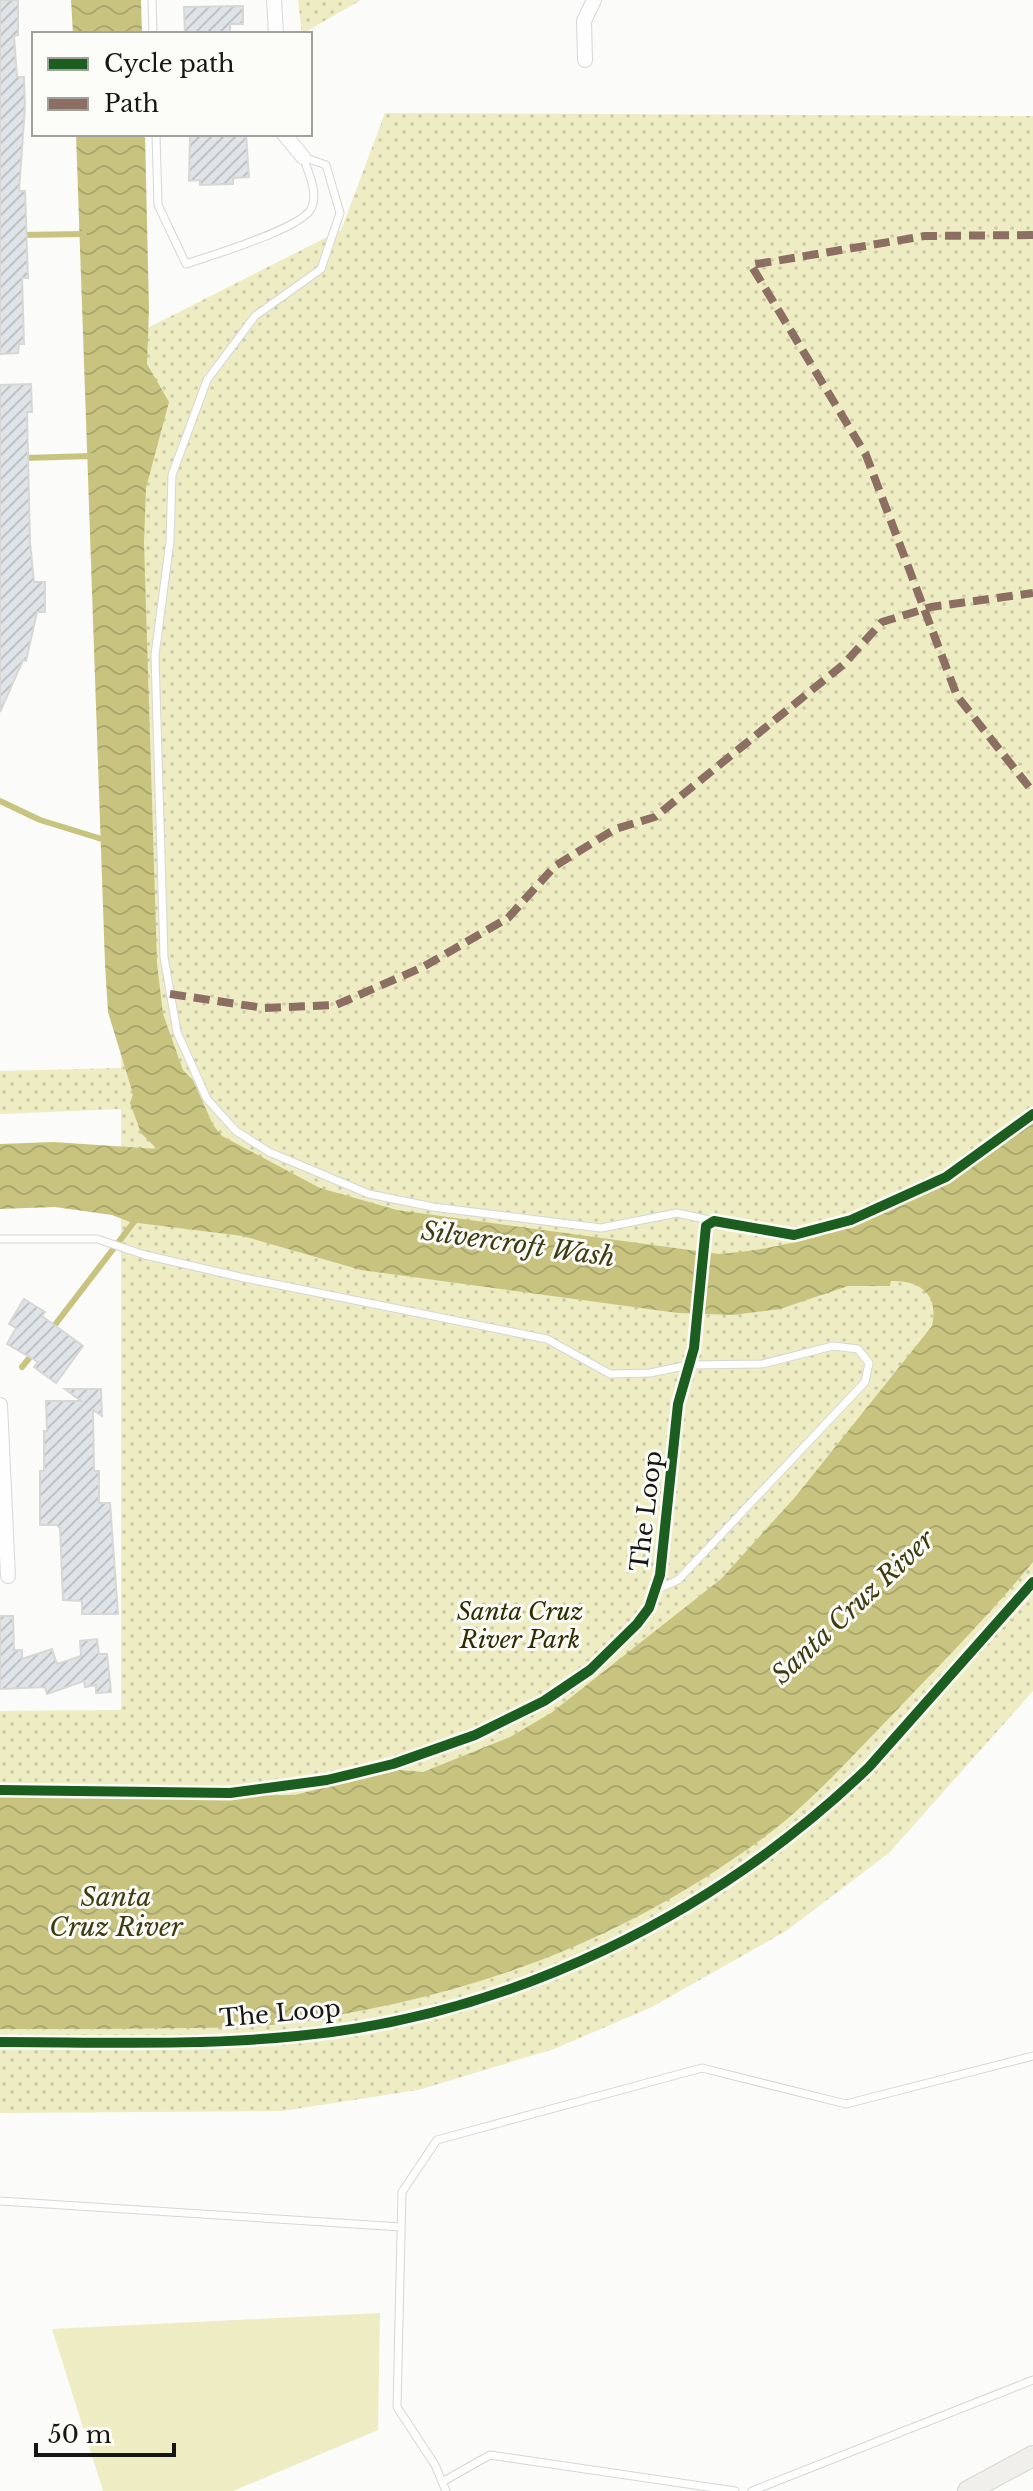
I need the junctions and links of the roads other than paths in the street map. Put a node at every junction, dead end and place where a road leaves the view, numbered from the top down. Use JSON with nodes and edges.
{"nodes":[{"id":1,"x":152,"y":0,"type":"edge"},
{"id":2,"x":274,"y":0,"type":"edge"},
{"id":3,"x":594,"y":0,"type":"edge"},
{"id":4,"x":153,"y":32,"type":"edge"},
{"id":5,"x":276,"y":32,"type":"edge"},
{"id":6,"x":585,"y":60,"type":"dead end"},
{"id":7,"x":156,"y":136,"type":"edge"},
{"id":8,"x":286,"y":136,"type":"edge"},
{"id":9,"x":303,"y":157,"type":"junction"},
{"id":10,"x":714,"y":1221,"type":"dead end"},
{"id":11,"x":0,"y":1239,"type":"edge"},
{"id":12,"x":0,"y":1405,"type":"edge"},
{"id":13,"x":8,"y":1576,"type":"dead end"},
{"id":14,"x":656,"y":1590,"type":"dead end"},
{"id":15,"x":1033,"y":2056,"type":"edge"},
{"id":16,"x":0,"y":2201,"type":"edge"},
{"id":17,"x":401,"y":2227,"type":"junction"},
{"id":18,"x":1033,"y":2380,"type":"edge"},
{"id":19,"x":1033,"y":2456,"type":"edge"},
{"id":20,"x":442,"y":2482,"type":"junction"},
{"id":21,"x":446,"y":2491,"type":"edge"},
{"id":22,"x":735,"y":2491,"type":"edge"},
{"id":23,"x":752,"y":2491,"type":"edge"},
{"id":24,"x":968,"y":2491,"type":"edge"}],
"edges":[{"from":1,"to":4,"type":"lane"},
{"from":2,"to":5,"type":"street"},
{"from":3,"to":6,"type":"street"},
{"from":7,"to":9,"type":"lane"},
{"from":8,"to":9,"type":"street"},
{"from":9,"to":10,"type":"lane"},
{"from":11,"to":14,"type":"lane"},
{"from":12,"to":13,"type":"street"},
{"from":15,"to":17,"type":"lane"},
{"from":16,"to":17,"type":"lane"},
{"from":17,"to":20,"type":"lane"},
{"from":18,"to":23,"type":"lane"},
{"from":19,"to":24,"type":"main road"},
{"from":20,"to":21,"type":"lane"},
{"from":20,"to":22,"type":"lane"}]}
